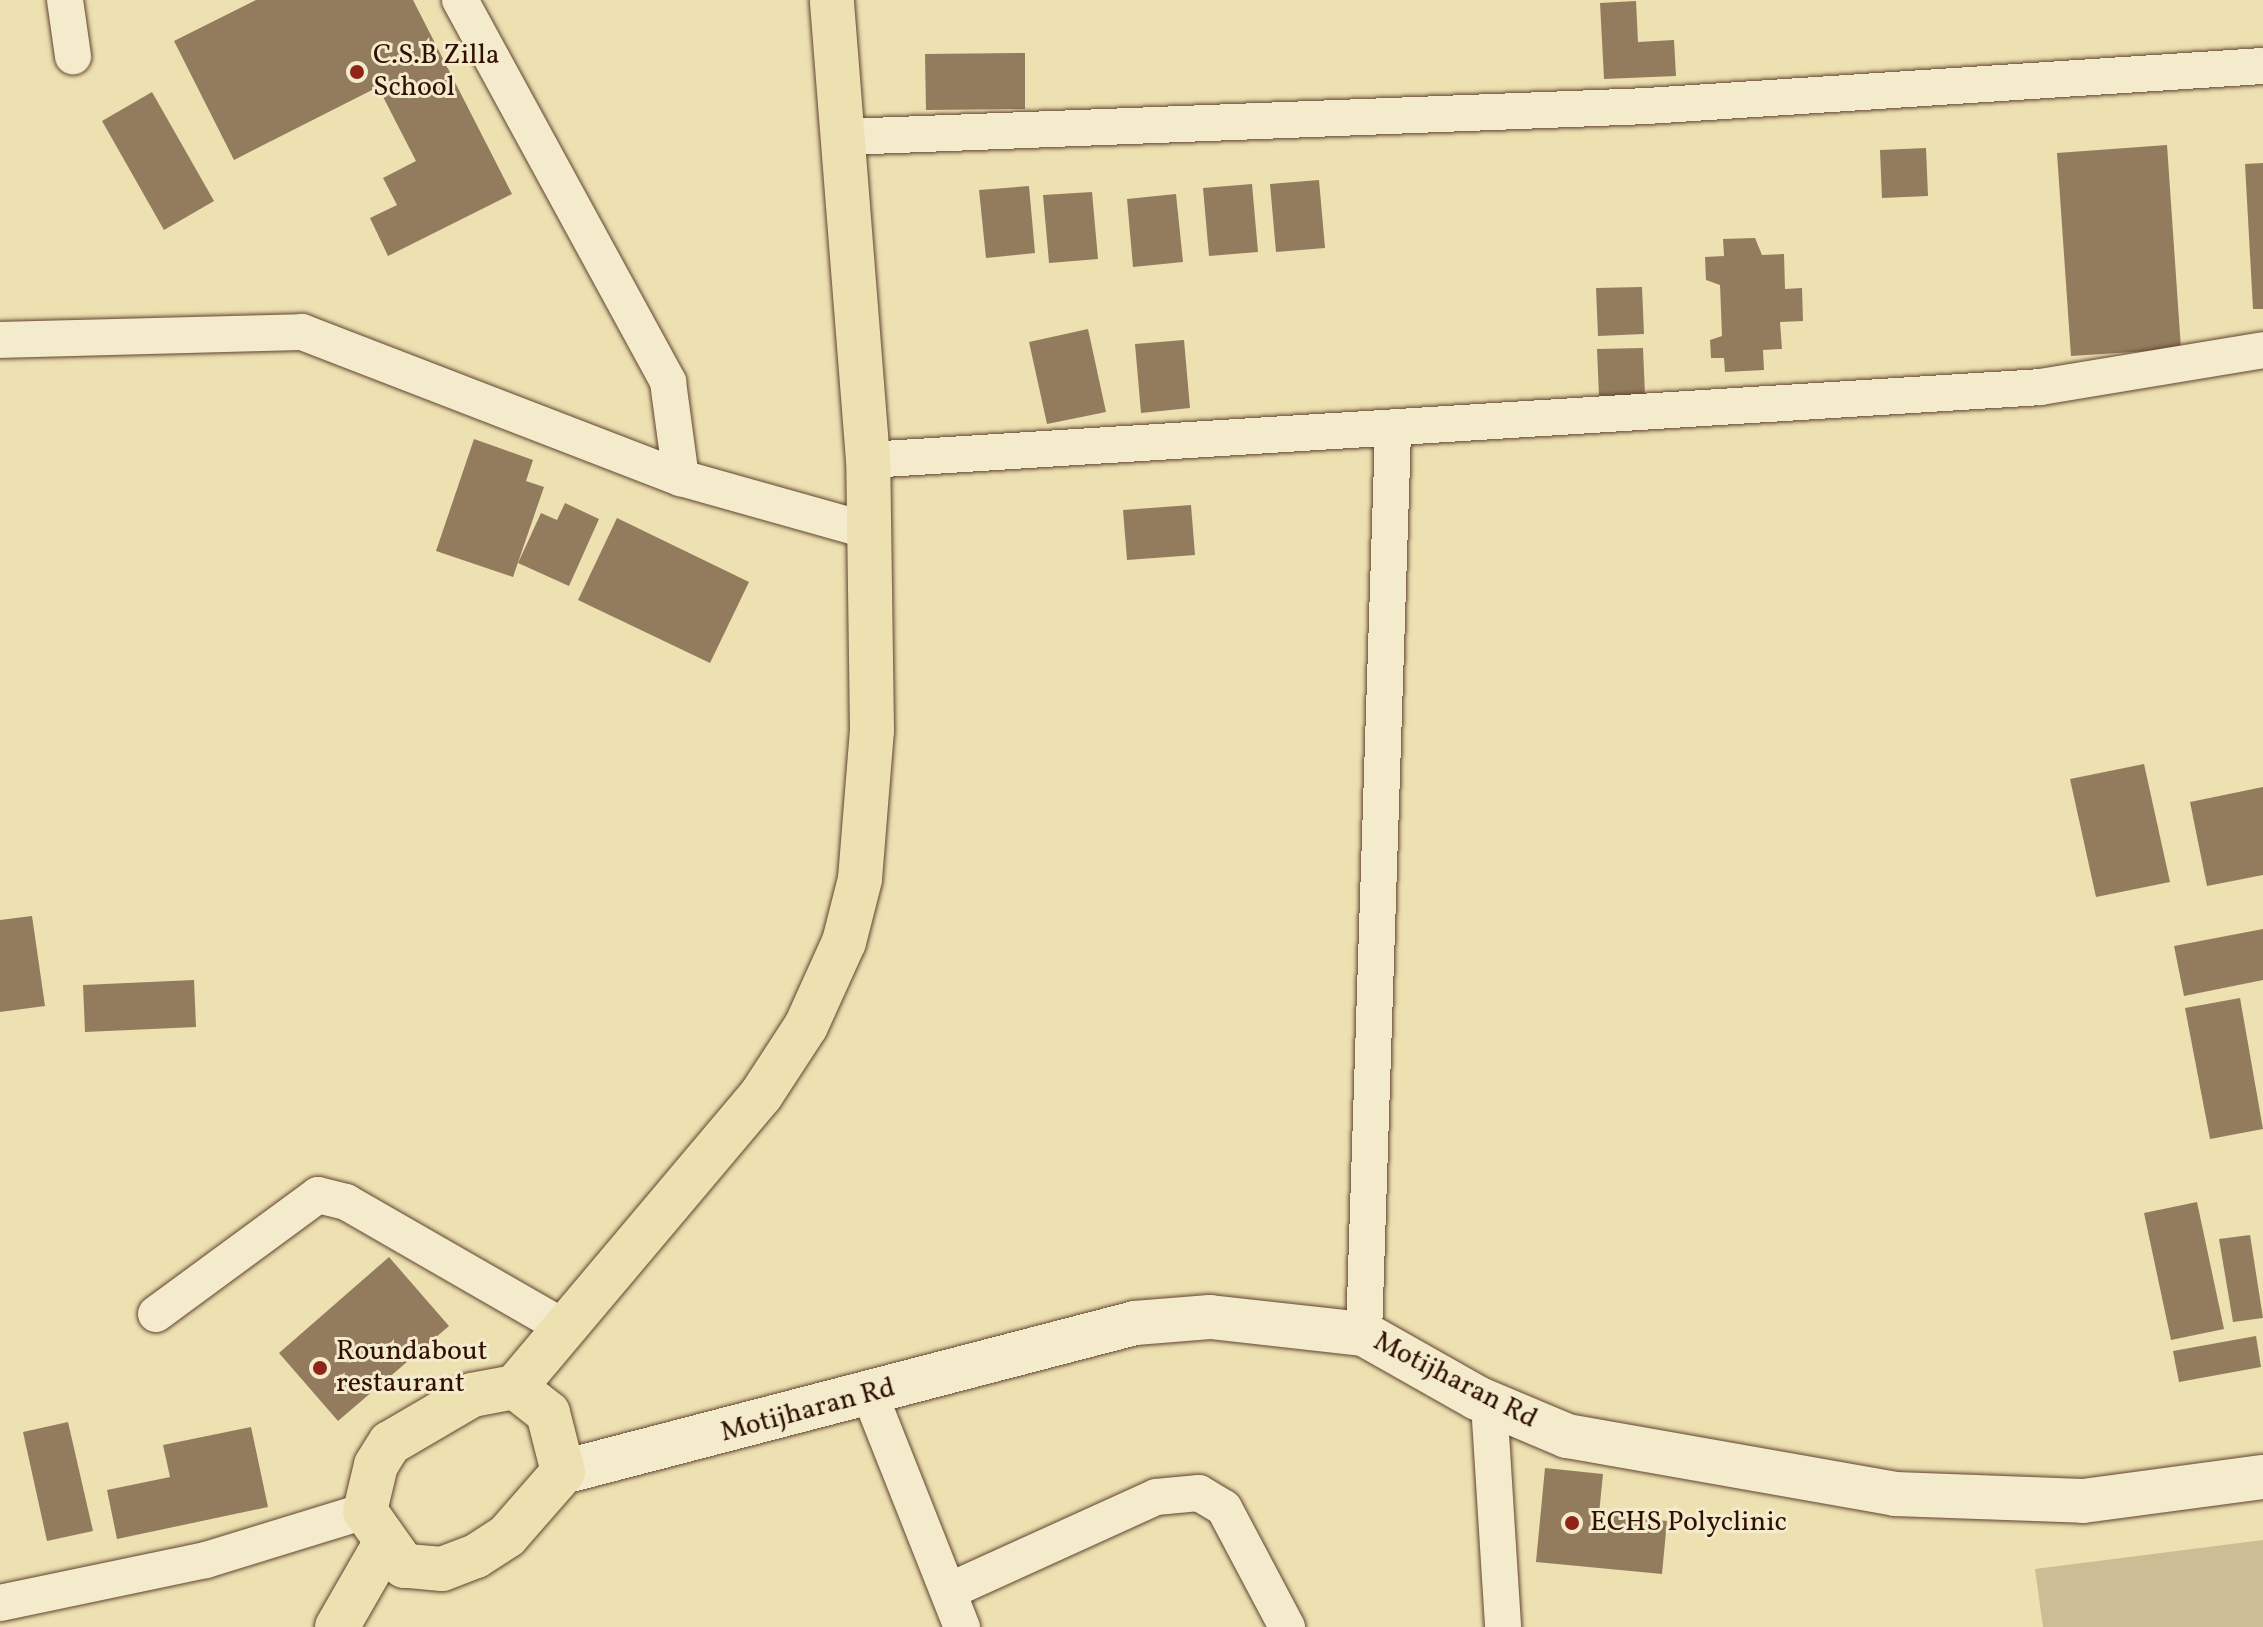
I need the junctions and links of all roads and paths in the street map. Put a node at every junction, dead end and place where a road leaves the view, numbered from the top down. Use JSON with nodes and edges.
{"nodes":[{"id":1,"x":65,"y":0,"type":"edge"},
{"id":2,"x":460,"y":0,"type":"edge"},
{"id":3,"x":830,"y":6,"type":"edge"},
{"id":4,"x":73,"y":56,"type":"dead end"},
{"id":5,"x":2263,"y":66,"type":"edge"},
{"id":6,"x":845,"y":137,"type":"junction"},
{"id":7,"x":0,"y":340,"type":"edge"},
{"id":8,"x":2263,"y":350,"type":"edge"},
{"id":9,"x":1393,"y":432,"type":"junction"},
{"id":10,"x":868,"y":460,"type":"junction"},
{"id":11,"x":681,"y":478,"type":"junction"},
{"id":12,"x":869,"y":531,"type":"junction"},
{"id":13,"x":156,"y":1314,"type":"dead end"},
{"id":14,"x":562,"y":1326,"type":"junction"},
{"id":15,"x":1364,"y":1334,"type":"junction"},
{"id":16,"x":515,"y":1387,"type":"junction"},
{"id":17,"x":870,"y":1395,"type":"junction"},
{"id":18,"x":1489,"y":1403,"type":"junction"},
{"id":19,"x":563,"y":1472,"type":"junction"},
{"id":20,"x":2263,"y":1477,"type":"edge"},
{"id":21,"x":374,"y":1529,"type":"junction"},
{"id":22,"x":949,"y":1591,"type":"junction"},
{"id":23,"x":0,"y":1603,"type":"edge"},
{"id":24,"x":337,"y":1627,"type":"edge"},
{"id":25,"x":962,"y":1627,"type":"edge"},
{"id":26,"x":1287,"y":1627,"type":"edge"},
{"id":27,"x":1503,"y":1627,"type":"edge"}],
"edges":[{"from":1,"to":4,"type":"street"},
{"from":2,"to":11,"type":"street"},
{"from":3,"to":6,"type":"main road"},
{"from":5,"to":6,"type":"street"},
{"from":6,"to":10,"type":"main road"},
{"from":7,"to":11,"type":"street"},
{"from":8,"to":9,"type":"street"},
{"from":9,"to":10,"type":"street"},
{"from":9,"to":15,"type":"street"},
{"from":10,"to":12,"type":"main road"},
{"from":11,"to":12,"type":"street"},
{"from":12,"to":14,"type":"main road"},
{"from":13,"to":14,"type":"street"},
{"from":14,"to":16,"type":"main road"},
{"from":15,"to":17,"type":"main road","name":"Motijharan Rd"},
{"from":15,"to":18,"type":"main road","name":"Motijharan Rd"},
{"from":16,"to":19,"type":"main road"},
{"from":16,"to":21,"type":"main road"},
{"from":17,"to":19,"type":"main road","name":"Motijharan Rd"},
{"from":17,"to":22,"type":"street"},
{"from":18,"to":20,"type":"main road","name":"Motijharan Rd"},
{"from":18,"to":27,"type":"street"},
{"from":19,"to":21,"type":"main road"},
{"from":21,"to":23,"type":"street"},
{"from":21,"to":24,"type":"main road"},
{"from":22,"to":25,"type":"street"},
{"from":22,"to":26,"type":"street"}]}
